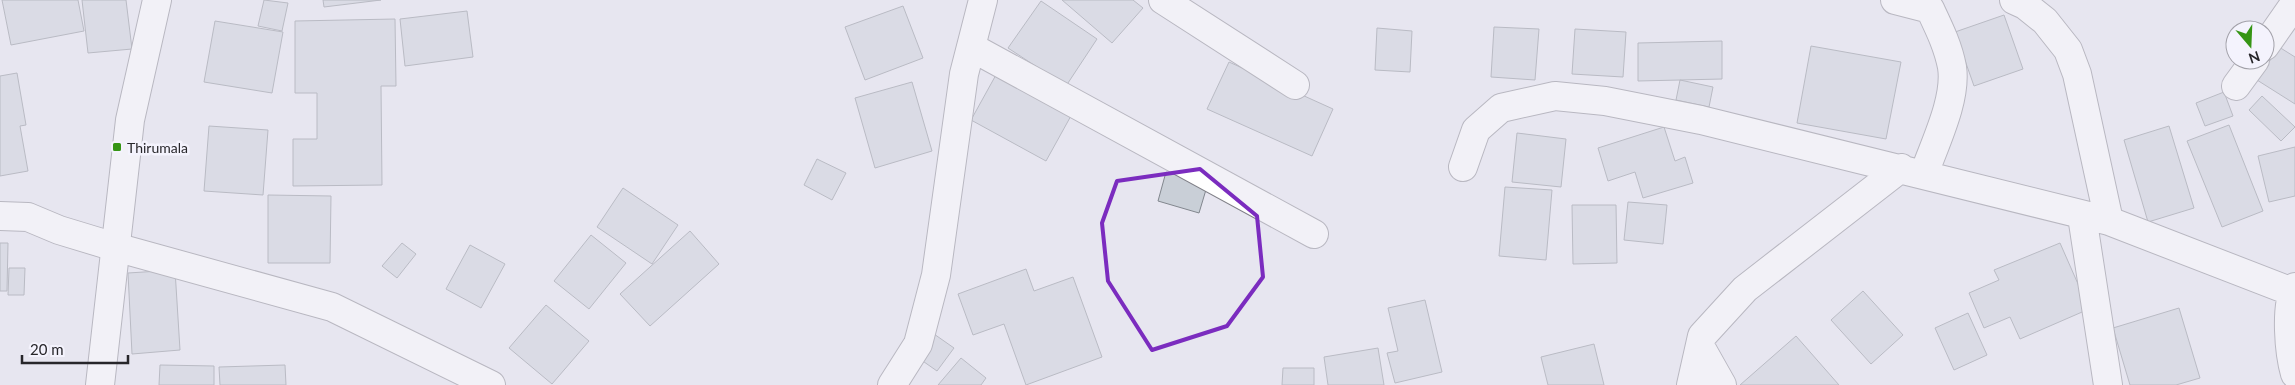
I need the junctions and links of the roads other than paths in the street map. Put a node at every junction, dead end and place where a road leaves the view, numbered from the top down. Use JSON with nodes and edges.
{"nodes":[{"id":1,"x":157,"y":0,"type":"edge"},
{"id":2,"x":983,"y":0,"type":"edge"},
{"id":3,"x":1163,"y":0,"type":"edge"},
{"id":4,"x":1895,"y":0,"type":"edge"},
{"id":5,"x":2014,"y":0,"type":"edge"},
{"id":6,"x":2295,"y":3,"type":"edge"},
{"id":7,"x":2046,"y":10,"type":"edge"},
{"id":8,"x":2275,"y":32,"type":"edge"},
{"id":9,"x":971,"y":47,"type":"junction"},
{"id":10,"x":2248,"y":70,"type":"edge"},
{"id":11,"x":1295,"y":85,"type":"dead end"},
{"id":12,"x":2236,"y":86,"type":"dead end"},
{"id":13,"x":1463,"y":167,"type":"dead end"},
{"id":14,"x":1913,"y":171,"type":"junction"},
{"id":15,"x":0,"y":216,"type":"edge"},
{"id":16,"x":2082,"y":216,"type":"junction"},
{"id":17,"x":2109,"y":221,"type":"junction"},
{"id":18,"x":1314,"y":234,"type":"dead end"},
{"id":19,"x":115,"y":247,"type":"junction"},
{"id":20,"x":2294,"y":291,"type":"edge"},
{"id":21,"x":1700,"y":346,"type":"junction"},
{"id":22,"x":2295,"y":374,"type":"edge"},
{"id":23,"x":100,"y":385,"type":"edge"},
{"id":24,"x":490,"y":385,"type":"edge"},
{"id":25,"x":892,"y":385,"type":"edge"},
{"id":26,"x":1691,"y":385,"type":"edge"},
{"id":27,"x":1722,"y":385,"type":"edge"},
{"id":28,"x":2108,"y":385,"type":"edge"}],
"edges":[{"from":1,"to":19,"type":"street"},
{"from":2,"to":9,"type":"street"},
{"from":3,"to":11,"type":"street"},
{"from":4,"to":14,"type":"street"},
{"from":5,"to":7,"type":"street"},
{"from":6,"to":8,"type":"street"},
{"from":7,"to":17,"type":"street"},
{"from":9,"to":18,"type":"street"},
{"from":9,"to":25,"type":"street"},
{"from":10,"to":12,"type":"street"},
{"from":13,"to":14,"type":"street"},
{"from":14,"to":16,"type":"street"},
{"from":14,"to":21,"type":"street"},
{"from":15,"to":19,"type":"street"},
{"from":16,"to":17,"type":"street"},
{"from":16,"to":28,"type":"street"},
{"from":17,"to":20,"type":"street"},
{"from":19,"to":23,"type":"street"},
{"from":19,"to":24,"type":"street"},
{"from":20,"to":22,"type":"street"},
{"from":21,"to":26,"type":"street"},
{"from":21,"to":27,"type":"street"}]}
